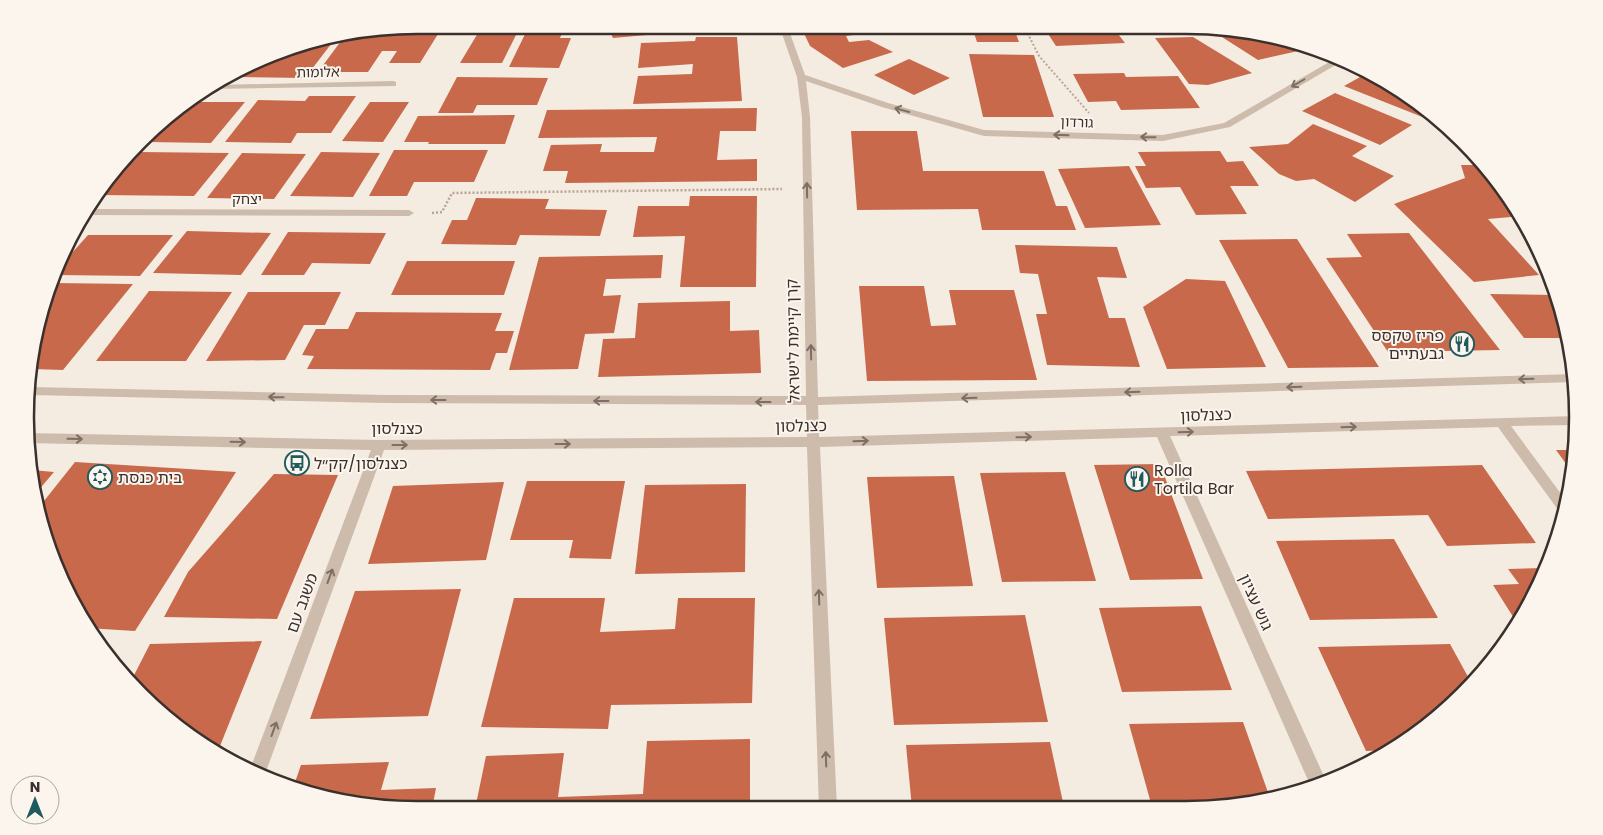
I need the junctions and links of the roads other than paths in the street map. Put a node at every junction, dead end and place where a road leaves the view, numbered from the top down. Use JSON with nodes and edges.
{"nodes":[{"id":1,"x":787,"y":34,"type":"edge"},
{"id":2,"x":1332,"y":63,"type":"edge"},
{"id":3,"x":801,"y":77,"type":"junction"},
{"id":4,"x":393,"y":84,"type":"dead end"},
{"id":5,"x":221,"y":88,"type":"edge"},
{"id":6,"x":93,"y":212,"type":"edge"},
{"id":7,"x":409,"y":213,"type":"road end"},
{"id":8,"x":1567,"y":378,"type":"edge"},
{"id":9,"x":35,"y":391,"type":"edge"},
{"id":10,"x":812,"y":401,"type":"junction"},
{"id":11,"x":1569,"y":420,"type":"edge"},
{"id":12,"x":1501,"y":422,"type":"junction"},
{"id":13,"x":1162,"y":433,"type":"junction"},
{"id":14,"x":35,"y":438,"type":"edge"},
{"id":15,"x":813,"y":442,"type":"junction"},
{"id":16,"x":379,"y":445,"type":"junction"},
{"id":17,"x":1560,"y":501,"type":"edge"},
{"id":18,"x":260,"y":767,"type":"edge"},
{"id":19,"x":1316,"y":778,"type":"edge"},
{"id":20,"x":828,"y":801,"type":"edge"}],
"edges":[{"from":1,"to":3,"type":"street","name":"קרן קיימת לישראל"},
{"from":2,"to":3,"type":"street","name":"גורדון","one_way":true},
{"from":10,"to":3,"type":"street","name":"קרן קיימת לישראל","one_way":true},
{"from":4,"to":5,"type":"street","name":"אלומות"},
{"from":6,"to":7,"type":"street","name":"יצחק"},
{"from":8,"to":10,"type":"street","name":"כצנלסון","one_way":true},
{"from":10,"to":9,"type":"street","name":"כצנלסון","one_way":true},
{"from":10,"to":15,"type":"street","name":"קרן קיימת לישראל"},
{"from":11,"to":12,"type":"street","name":"כצנלסון"},
{"from":13,"to":12,"type":"street","name":"כצנלסון","one_way":true},
{"from":12,"to":17,"type":"street"},
{"from":15,"to":13,"type":"street","name":"כצנלסון","one_way":true},
{"from":13,"to":19,"type":"street","name":"גוש עציון"},
{"from":14,"to":16,"type":"street","name":"כצנלסון","one_way":true},
{"from":16,"to":15,"type":"street","name":"כצנלסון","one_way":true},
{"from":20,"to":15,"type":"street","name":"קרן קיימת לישראל","one_way":true},
{"from":18,"to":16,"type":"street","name":"משגב עם","one_way":true}]}
